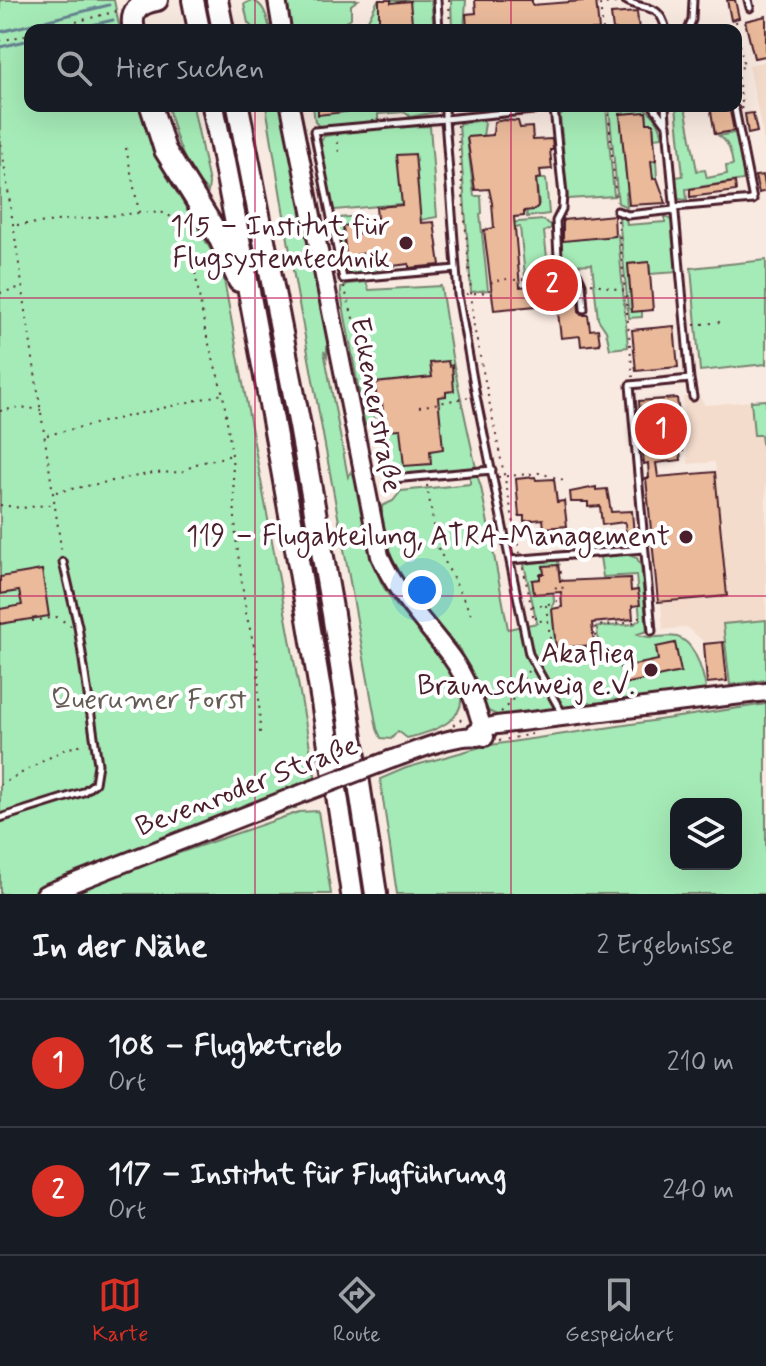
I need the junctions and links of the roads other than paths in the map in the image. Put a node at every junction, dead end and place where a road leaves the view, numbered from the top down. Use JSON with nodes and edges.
{"nodes":[{"id":1,"x":277,"y":0,"type":"edge"},
{"id":2,"x":437,"y":0,"type":"edge"},
{"id":3,"x":625,"y":0,"type":"edge"},
{"id":4,"x":693,"y":0,"type":"edge"},
{"id":5,"x":748,"y":0,"type":"edge"},
{"id":6,"x":138,"y":4,"type":"edge"},
{"id":7,"x":750,"y":8,"type":"dead end"},
{"id":8,"x":134,"y":24,"type":"edge"},
{"id":9,"x":281,"y":24,"type":"edge"},
{"id":10,"x":439,"y":24,"type":"edge"},
{"id":11,"x":664,"y":24,"type":"edge"},
{"id":12,"x":690,"y":24,"type":"edge"},
{"id":13,"x":153,"y":112,"type":"edge"},
{"id":14,"x":214,"y":112,"type":"edge"},
{"id":15,"x":239,"y":112,"type":"edge"},
{"id":16,"x":291,"y":112,"type":"edge"},
{"id":17,"x":445,"y":112,"type":"edge"},
{"id":18,"x":522,"y":112,"type":"edge"},
{"id":19,"x":554,"y":112,"type":"edge"},
{"id":20,"x":657,"y":112,"type":"edge"},
{"id":21,"x":666,"y":112,"type":"edge"},
{"id":22,"x":736,"y":112,"type":"edge"},
{"id":23,"x":445,"y":119,"type":"junction"},
{"id":24,"x":667,"y":125,"type":"junction"},
{"id":25,"x":674,"y":209,"type":"junction"},
{"id":26,"x":617,"y":211,"type":"road end"},
{"id":27,"x":456,"y":269,"type":"junction"},
{"id":28,"x":584,"y":309,"type":"dead end"},
{"id":29,"x":256,"y":325,"type":"junction"},
{"id":30,"x":690,"y":379,"type":"junction"},
{"id":31,"x":693,"y":397,"type":"dead end"},
{"id":32,"x":492,"y":470,"type":"junction"},
{"id":33,"x":393,"y":479,"type":"dead end"},
{"id":34,"x":644,"y":549,"type":"junction"},
{"id":35,"x":510,"y":560,"type":"junction"},
{"id":36,"x":63,"y":562,"type":"road end"},
{"id":37,"x":652,"y":631,"type":"dead end"},
{"id":38,"x":766,"y":692,"type":"edge"},
{"id":39,"x":565,"y":719,"type":"junction"},
{"id":40,"x":479,"y":734,"type":"junction"},
{"id":41,"x":0,"y":818,"type":"edge"},
{"id":42,"x":45,"y":894,"type":"edge"},
{"id":43,"x":352,"y":894,"type":"edge"},
{"id":44,"x":376,"y":894,"type":"edge"}],
"edges":[{"from":1,"to":9,"type":"main road"},
{"from":2,"to":10,"type":"lane"},
{"from":3,"to":11,"type":"lane"},
{"from":4,"to":12,"type":"lane"},
{"from":5,"to":7,"type":"lane"},
{"from":6,"to":8,"type":"highway"},
{"from":13,"to":29,"type":"highway"},
{"from":14,"to":29,"type":"highway"},
{"from":15,"to":44,"type":"highway"},
{"from":16,"to":40,"type":"main road","name":"Eckenerstraße"},
{"from":17,"to":23,"type":"lane"},
{"from":18,"to":23,"type":"lane"},
{"from":19,"to":28,"type":"lane"},
{"from":20,"to":24,"type":"lane"},
{"from":21,"to":24,"type":"lane"},
{"from":22,"to":25,"type":"lane"},
{"from":23,"to":27,"type":"lane"},
{"from":23,"to":27,"type":"lane"},
{"from":24,"to":25,"type":"lane"},
{"from":25,"to":26,"type":"lane"},
{"from":25,"to":30,"type":"lane"},
{"from":27,"to":32,"type":"lane"},
{"from":29,"to":43,"type":"highway"},
{"from":30,"to":31,"type":"lane"},
{"from":30,"to":34,"type":"lane"},
{"from":32,"to":33,"type":"lane"},
{"from":32,"to":35,"type":"lane"},
{"from":34,"to":35,"type":"lane"},
{"from":34,"to":37,"type":"lane"},
{"from":35,"to":39,"type":"lane"},
{"from":36,"to":41,"type":"lane"},
{"from":38,"to":39,"type":"main road","name":"Bevenroder Straße"},
{"from":39,"to":40,"type":"main road","name":"Bevenroder Straße"},
{"from":40,"to":42,"type":"main road","name":"Bevenroder Straße","bridge":true}]}
